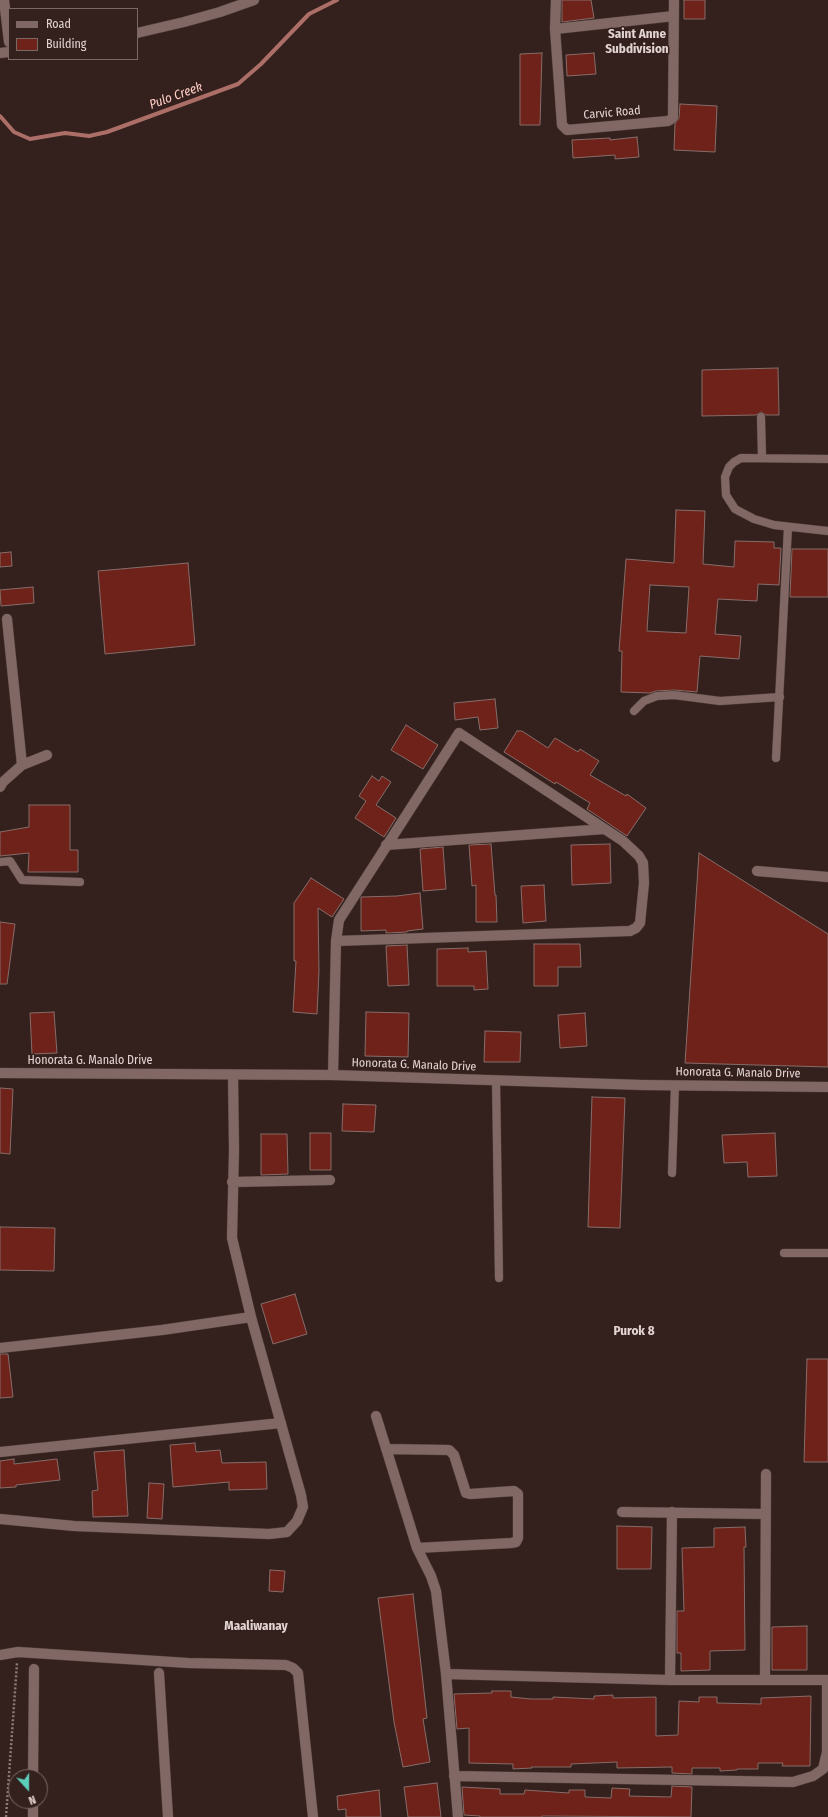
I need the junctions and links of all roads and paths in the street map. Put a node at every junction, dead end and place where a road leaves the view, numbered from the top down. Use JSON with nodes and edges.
{"nodes":[{"id":1,"x":4,"y":0,"type":"edge"},
{"id":2,"x":254,"y":0,"type":"edge"},
{"id":3,"x":556,"y":0,"type":"edge"},
{"id":4,"x":674,"y":0,"type":"edge"},
{"id":5,"x":674,"y":16,"type":"junction"},
{"id":6,"x":556,"y":29,"type":"junction"},
{"id":7,"x":138,"y":33,"type":"edge"},
{"id":8,"x":8,"y":34,"type":"edge"},
{"id":9,"x":761,"y":417,"type":"dead end"},
{"id":10,"x":762,"y":458,"type":"junction"},
{"id":11,"x":828,"y":459,"type":"edge"},
{"id":12,"x":788,"y":527,"type":"junction"},
{"id":13,"x":828,"y":531,"type":"edge"},
{"id":14,"x":7,"y":619,"type":"dead end"},
{"id":15,"x":780,"y":697,"type":"junction"},
{"id":16,"x":634,"y":711,"type":"dead end"},
{"id":17,"x":47,"y":755,"type":"dead end"},
{"id":18,"x":776,"y":758,"type":"dead end"},
{"id":19,"x":22,"y":765,"type":"junction"},
{"id":20,"x":0,"y":787,"type":"edge"},
{"id":21,"x":604,"y":829,"type":"junction"},
{"id":22,"x":386,"y":845,"type":"junction"},
{"id":23,"x":0,"y":862,"type":"edge"},
{"id":24,"x":757,"y":871,"type":"dead end"},
{"id":25,"x":828,"y":877,"type":"edge"},
{"id":26,"x":80,"y":882,"type":"dead end"},
{"id":27,"x":336,"y":941,"type":"junction"},
{"id":28,"x":0,"y":1073,"type":"edge"},
{"id":29,"x":233,"y":1075,"type":"junction"},
{"id":30,"x":333,"y":1075,"type":"junction"},
{"id":31,"x":496,"y":1080,"type":"junction"},
{"id":32,"x":675,"y":1085,"type":"junction"},
{"id":33,"x":828,"y":1087,"type":"edge"},
{"id":34,"x":672,"y":1173,"type":"dead end"},
{"id":35,"x":330,"y":1180,"type":"dead end"},
{"id":36,"x":232,"y":1182,"type":"junction"},
{"id":37,"x":784,"y":1253,"type":"dead end"},
{"id":38,"x":828,"y":1253,"type":"edge"},
{"id":39,"x":499,"y":1278,"type":"dead end"},
{"id":40,"x":251,"y":1317,"type":"junction"},
{"id":41,"x":0,"y":1348,"type":"edge"},
{"id":42,"x":376,"y":1416,"type":"dead end"},
{"id":43,"x":281,"y":1423,"type":"junction"},
{"id":44,"x":386,"y":1449,"type":"junction"},
{"id":45,"x":0,"y":1452,"type":"edge"},
{"id":46,"x":766,"y":1474,"type":"dead end"},
{"id":47,"x":622,"y":1512,"type":"dead end"},
{"id":48,"x":672,"y":1512,"type":"junction"},
{"id":49,"x":765,"y":1514,"type":"junction"},
{"id":50,"x":0,"y":1519,"type":"edge"},
{"id":51,"x":417,"y":1548,"type":"junction"},
{"id":52,"x":18,"y":1652,"type":"junction"},
{"id":53,"x":0,"y":1655,"type":"edge"},
{"id":54,"x":34,"y":1669,"type":"dead end"},
{"id":55,"x":158,"y":1673,"type":"dead end"},
{"id":56,"x":446,"y":1674,"type":"junction"},
{"id":57,"x":670,"y":1680,"type":"junction"},
{"id":58,"x":765,"y":1680,"type":"junction"},
{"id":59,"x":828,"y":1680,"type":"edge"},
{"id":60,"x":33,"y":1769,"type":"edge"},
{"id":61,"x":454,"y":1776,"type":"junction"},
{"id":62,"x":6,"y":1817,"type":"edge"},
{"id":63,"x":168,"y":1817,"type":"edge"},
{"id":64,"x":313,"y":1817,"type":"edge"},
{"id":65,"x":458,"y":1817,"type":"edge"}],
"edges":[{"from":1,"to":8,"type":"street"},
{"from":2,"to":7,"type":"street"},
{"from":3,"to":6,"type":"street","name":"Carvic Road"},
{"from":4,"to":5,"type":"street","name":"Carvic Road"},
{"from":5,"to":6,"type":"street"},
{"from":5,"to":6,"type":"street","name":"Carvic Road"},
{"from":9,"to":10,"type":"lane"},
{"from":10,"to":11,"type":"lane"},
{"from":10,"to":12,"type":"lane"},
{"from":12,"to":13,"type":"lane"},
{"from":12,"to":15,"type":"lane"},
{"from":14,"to":19,"type":"street"},
{"from":15,"to":16,"type":"lane"},
{"from":15,"to":18,"type":"lane"},
{"from":17,"to":19,"type":"street"},
{"from":19,"to":20,"type":"street"},
{"from":21,"to":22,"type":"street"},
{"from":21,"to":22,"type":"street"},
{"from":21,"to":27,"type":"street"},
{"from":22,"to":27,"type":"street"},
{"from":23,"to":26,"type":"lane"},
{"from":24,"to":25,"type":"street"},
{"from":27,"to":30,"type":"street"},
{"from":28,"to":29,"type":"street","name":"Honorata G. Manalo Drive"},
{"from":29,"to":30,"type":"street","name":"Honorata G. Manalo Drive"},
{"from":29,"to":36,"type":"street"},
{"from":30,"to":31,"type":"street","name":"Honorata G. Manalo Drive"},
{"from":31,"to":32,"type":"street","name":"Honorata G. Manalo Drive"},
{"from":31,"to":39,"type":"lane"},
{"from":32,"to":33,"type":"street","name":"Honorata G. Manalo Drive"},
{"from":32,"to":34,"type":"lane"},
{"from":35,"to":36,"type":"street"},
{"from":36,"to":40,"type":"street"},
{"from":37,"to":38,"type":"lane"},
{"from":40,"to":41,"type":"street"},
{"from":40,"to":43,"type":"street"},
{"from":42,"to":44,"type":"street"},
{"from":43,"to":45,"type":"street"},
{"from":43,"to":50,"type":"street"},
{"from":44,"to":51,"type":"street"},
{"from":44,"to":51,"type":"street"},
{"from":46,"to":49,"type":"street"},
{"from":47,"to":48,"type":"street"},
{"from":48,"to":49,"type":"street"},
{"from":48,"to":57,"type":"street"},
{"from":49,"to":58,"type":"street"},
{"from":51,"to":56,"type":"street"},
{"from":52,"to":53,"type":"street"},
{"from":52,"to":62,"type":"path"},
{"from":52,"to":64,"type":"street"},
{"from":54,"to":60,"type":"street"},
{"from":55,"to":63,"type":"street"},
{"from":56,"to":57,"type":"street"},
{"from":56,"to":61,"type":"street"},
{"from":57,"to":58,"type":"street"},
{"from":58,"to":59,"type":"street"},
{"from":59,"to":61,"type":"street"},
{"from":61,"to":65,"type":"street"}]}
